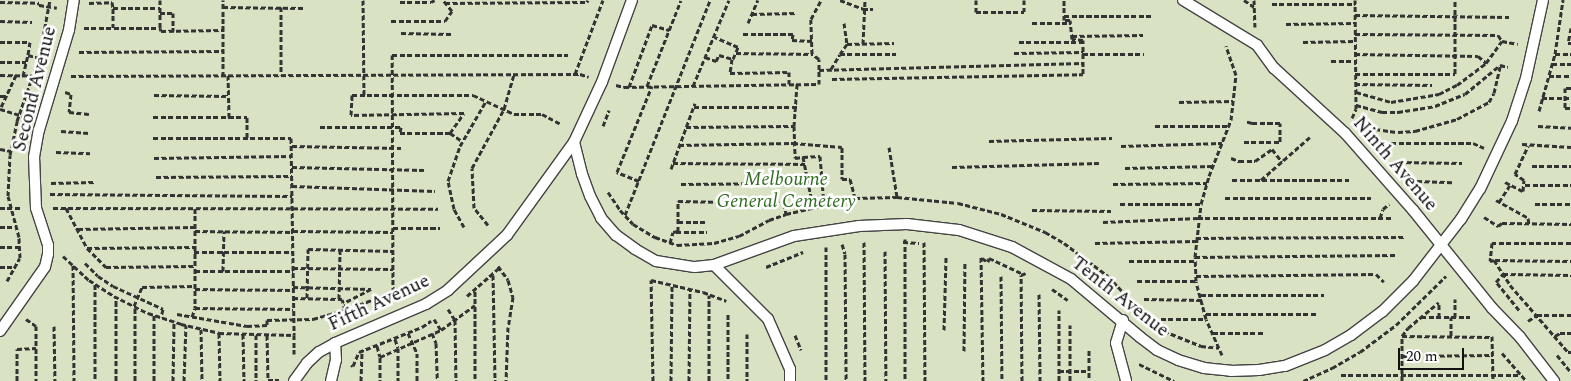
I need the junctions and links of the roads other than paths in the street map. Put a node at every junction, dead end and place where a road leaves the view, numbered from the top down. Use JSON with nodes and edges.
{"nodes":[{"id":1,"x":632,"y":0,"type":"edge"},
{"id":2,"x":1183,"y":0,"type":"edge"},
{"id":3,"x":1542,"y":0,"type":"edge"},
{"id":4,"x":73,"y":2,"type":"edge"},
{"id":5,"x":574,"y":142,"type":"junction"},
{"id":6,"x":1442,"y":245,"type":"junction"},
{"id":7,"x":714,"y":265,"type":"junction"},
{"id":8,"x":1123,"y":320,"type":"junction"},
{"id":9,"x":0,"y":331,"type":"edge"},
{"id":10,"x":335,"y":343,"type":"junction"},
{"id":11,"x":294,"y":380,"type":"edge"},
{"id":12,"x":331,"y":381,"type":"edge"},
{"id":13,"x":790,"y":381,"type":"edge"},
{"id":14,"x":1126,"y":381,"type":"edge"},
{"id":15,"x":1554,"y":381,"type":"edge"}],
"edges":[{"from":1,"to":5,"type":"lane","name":"Fifth Avenue"},
{"from":2,"to":6,"type":"lane","name":"Ninth Avenue"},
{"from":3,"to":6,"type":"lane","name":"Tenth Avenue"},
{"from":4,"to":9,"type":"lane","name":"Second Avenue"},
{"from":5,"to":7,"type":"lane","name":"Tenth Avenue"},
{"from":5,"to":10,"type":"lane","name":"Fifth Avenue"},
{"from":6,"to":8,"type":"lane","name":"Tenth Avenue"},
{"from":6,"to":15,"type":"lane","name":"Ninth Avenue"},
{"from":7,"to":8,"type":"lane","name":"Tenth Avenue"},
{"from":7,"to":13,"type":"lane"},
{"from":8,"to":14,"type":"lane"},
{"from":10,"to":11,"type":"lane","name":"Fifth Avenue"},
{"from":10,"to":12,"type":"lane"}]}
